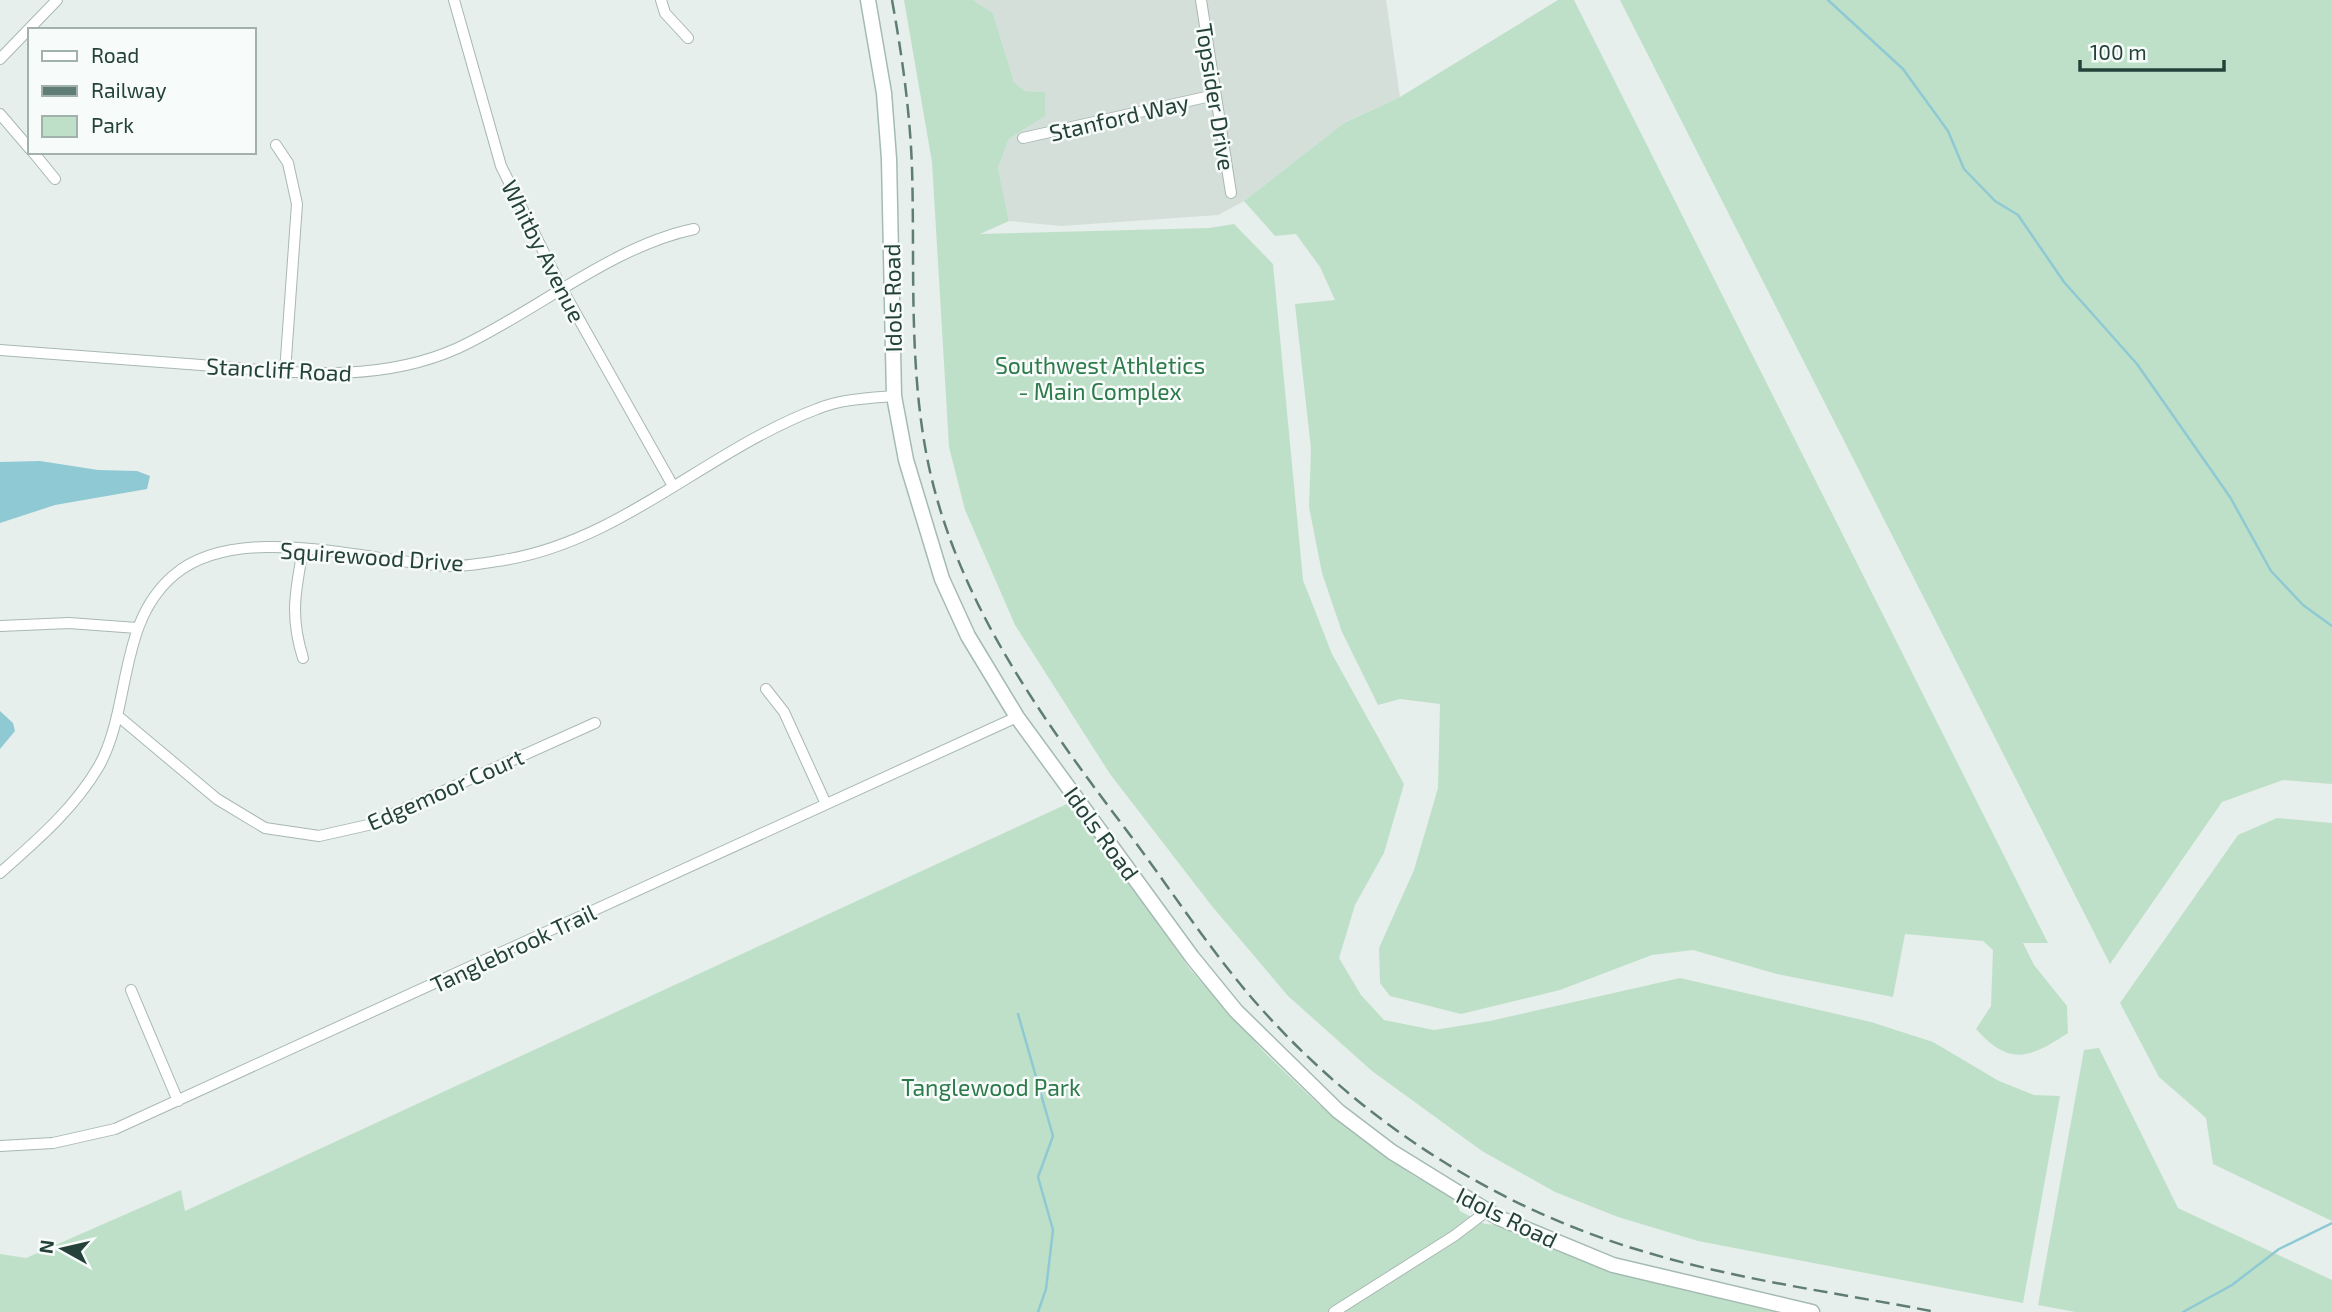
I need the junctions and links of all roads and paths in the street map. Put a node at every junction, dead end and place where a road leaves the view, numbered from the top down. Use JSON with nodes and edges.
{"nodes":[{"id":1,"x":57,"y":0,"type":"edge"},
{"id":2,"x":454,"y":0,"type":"edge"},
{"id":3,"x":661,"y":0,"type":"edge"},
{"id":4,"x":868,"y":0,"type":"edge"},
{"id":5,"x":1200,"y":0,"type":"edge"},
{"id":6,"x":30,"y":28,"type":"edge"},
{"id":7,"x":28,"y":30,"type":"edge"},
{"id":8,"x":688,"y":38,"type":"dead end"},
{"id":9,"x":0,"y":59,"type":"edge"},
{"id":10,"x":1214,"y":95,"type":"junction"},
{"id":11,"x":0,"y":114,"type":"edge"},
{"id":12,"x":1023,"y":138,"type":"dead end"},
{"id":13,"x":276,"y":145,"type":"dead end"},
{"id":14,"x":28,"y":147,"type":"edge"},
{"id":15,"x":34,"y":154,"type":"edge"},
{"id":16,"x":55,"y":179,"type":"dead end"},
{"id":17,"x":1231,"y":193,"type":"dead end"},
{"id":18,"x":694,"y":229,"type":"dead end"},
{"id":19,"x":562,"y":289,"type":"junction"},
{"id":20,"x":0,"y":350,"type":"edge"},
{"id":21,"x":285,"y":372,"type":"junction"},
{"id":22,"x":894,"y":396,"type":"junction"},
{"id":23,"x":673,"y":486,"type":"junction"},
{"id":24,"x":303,"y":550,"type":"junction"},
{"id":25,"x":0,"y":626,"type":"edge"},
{"id":26,"x":137,"y":628,"type":"junction"},
{"id":27,"x":303,"y":658,"type":"dead end"},
{"id":28,"x":766,"y":689,"type":"dead end"},
{"id":29,"x":118,"y":716,"type":"junction"},
{"id":30,"x":1017,"y":717,"type":"junction"},
{"id":31,"x":595,"y":723,"type":"dead end"},
{"id":32,"x":826,"y":804,"type":"junction"},
{"id":33,"x":0,"y":873,"type":"edge"},
{"id":34,"x":131,"y":990,"type":"dead end"},
{"id":35,"x":178,"y":1101,"type":"junction"},
{"id":36,"x":0,"y":1146,"type":"edge"},
{"id":37,"x":1487,"y":1211,"type":"junction"},
{"id":38,"x":1334,"y":1312,"type":"edge"},
{"id":39,"x":1812,"y":1312,"type":"edge"}],
"edges":[{"from":1,"to":6,"type":"street"},
{"from":2,"to":19,"type":"street","name":"Whitby Avenue"},
{"from":3,"to":8,"type":"street"},
{"from":4,"to":22,"type":"street","name":"Idols Road"},
{"from":5,"to":10,"type":"street","name":"Topsider Drive"},
{"from":7,"to":9,"type":"street"},
{"from":10,"to":12,"type":"street","name":"Stanford Way"},
{"from":10,"to":17,"type":"street","name":"Topsider Drive"},
{"from":11,"to":14,"type":"street"},
{"from":13,"to":21,"type":"street"},
{"from":15,"to":16,"type":"street"},
{"from":18,"to":19,"type":"street","name":"Stancliff Road"},
{"from":19,"to":21,"type":"street","name":"Stancliff Road"},
{"from":19,"to":23,"type":"street","name":"Whitby Avenue"},
{"from":20,"to":21,"type":"street","name":"Stancliff Road"},
{"from":22,"to":23,"type":"street","name":"Squirewood Drive"},
{"from":22,"to":30,"type":"street","name":"Idols Road"},
{"from":23,"to":24,"type":"street","name":"Squirewood Drive"},
{"from":24,"to":26,"type":"street","name":"Squirewood Drive"},
{"from":24,"to":27,"type":"street"},
{"from":25,"to":26,"type":"street"},
{"from":26,"to":29,"type":"street","name":"Squirewood Drive"},
{"from":28,"to":32,"type":"street"},
{"from":29,"to":31,"type":"street","name":"Edgemoor Court"},
{"from":29,"to":33,"type":"street","name":"Squirewood Drive"},
{"from":30,"to":32,"type":"street","name":"Tanglebrook Trail"},
{"from":30,"to":37,"type":"street","name":"Idols Road"},
{"from":32,"to":35,"type":"street","name":"Tanglebrook Trail"},
{"from":34,"to":35,"type":"street"},
{"from":35,"to":36,"type":"street","name":"Tanglebrook Trail"},
{"from":37,"to":38,"type":"street"},
{"from":37,"to":39,"type":"street","name":"Idols Road"}]}
